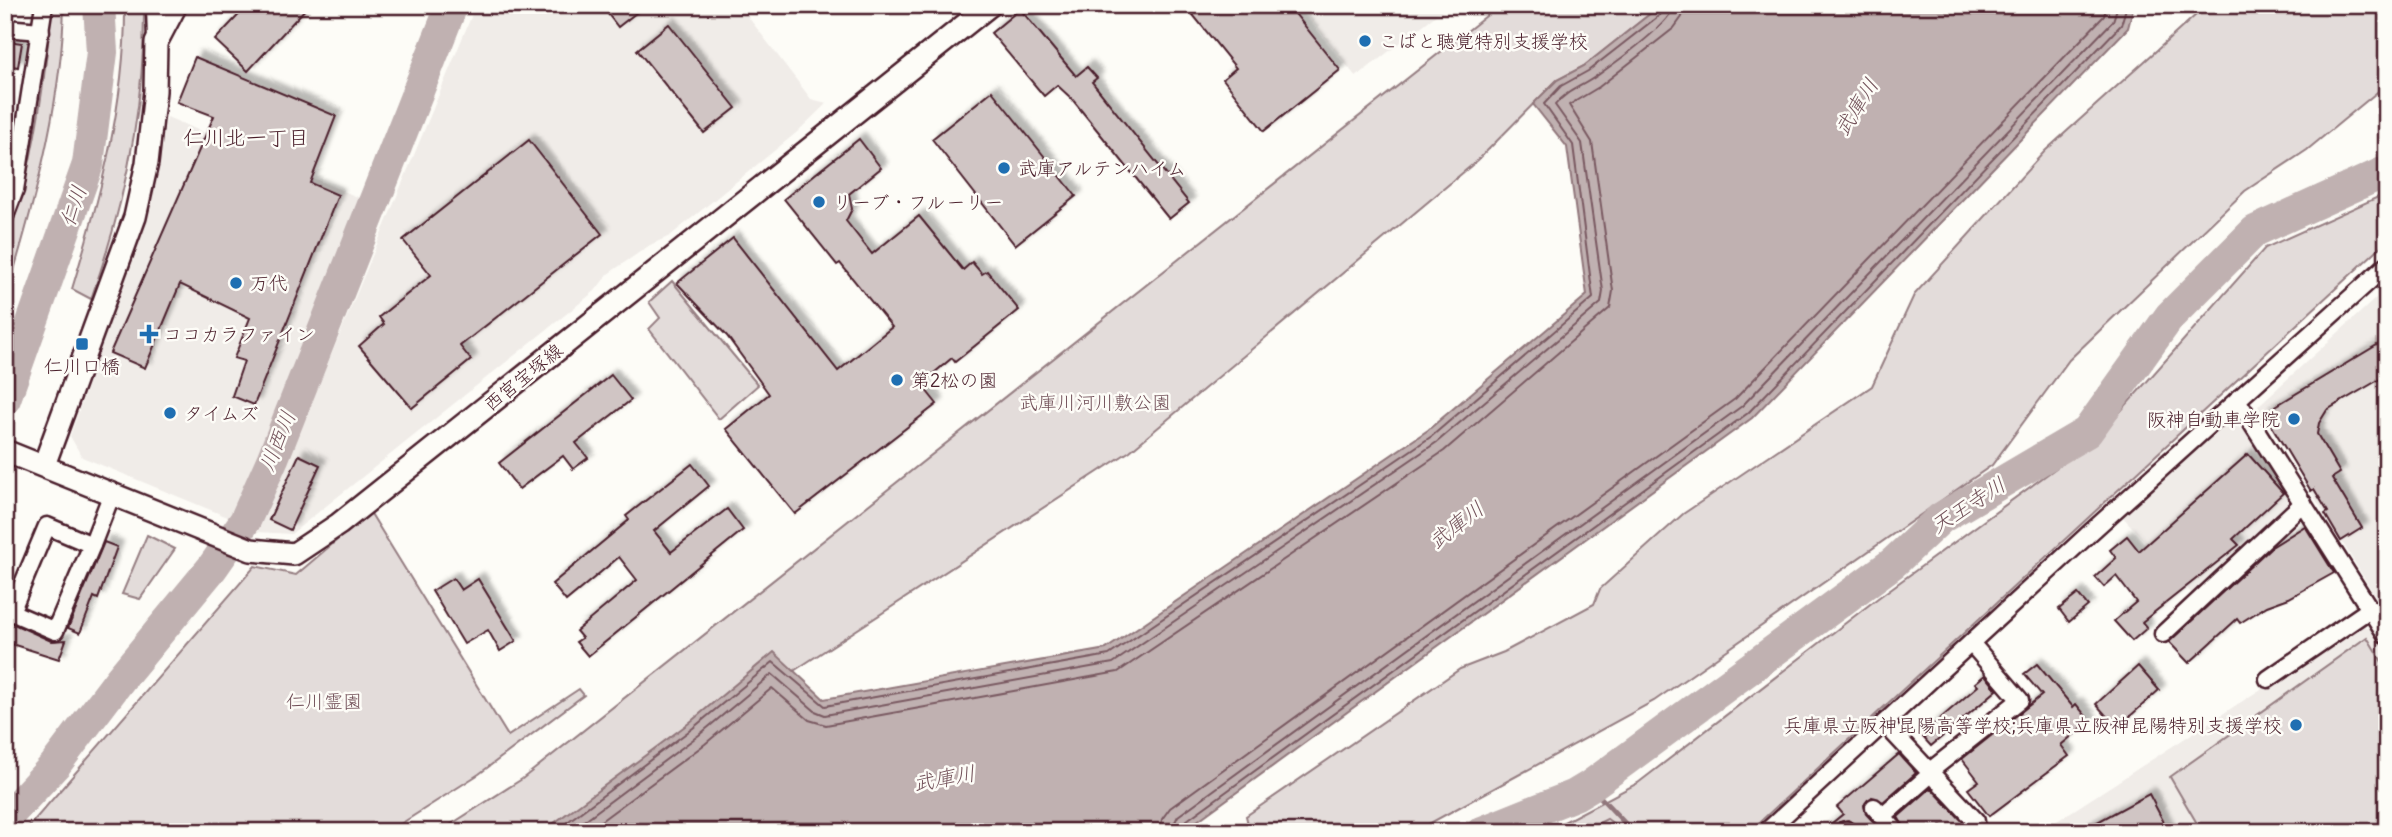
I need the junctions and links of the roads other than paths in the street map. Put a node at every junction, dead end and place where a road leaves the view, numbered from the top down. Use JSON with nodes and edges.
{"nodes":[{"id":1,"x":44,"y":5,"type":"edge"},
{"id":2,"x":155,"y":5,"type":"edge"},
{"id":3,"x":176,"y":5,"type":"edge"},
{"id":4,"x":990,"y":5,"type":"edge"},
{"id":5,"x":5,"y":29,"type":"edge"},
{"id":6,"x":41,"y":30,"type":"junction"},
{"id":7,"x":156,"y":43,"type":"junction"},
{"id":8,"x":10,"y":187,"type":"edge"},
{"id":9,"x":5,"y":216,"type":"edge"},
{"id":10,"x":2387,"y":265,"type":"edge"},
{"id":11,"x":2237,"y":400,"type":"junction"},
{"id":12,"x":5,"y":451,"type":"edge"},
{"id":13,"x":40,"y":463,"type":"junction"},
{"id":14,"x":111,"y":496,"type":"junction"},
{"id":15,"x":2303,"y":503,"type":"junction"},
{"id":16,"x":92,"y":545,"type":"junction"},
{"id":17,"x":2370,"y":610,"type":"junction"},
{"id":18,"x":2163,"y":634,"type":"dead end"},
{"id":19,"x":2387,"y":636,"type":"edge"},
{"id":20,"x":1971,"y":643,"type":"junction"},
{"id":21,"x":2268,"y":679,"type":"dead end"},
{"id":22,"x":1884,"y":723,"type":"junction"},
{"id":23,"x":1931,"y":772,"type":"junction"},
{"id":24,"x":1976,"y":821,"type":"dead end"},
{"id":25,"x":1766,"y":832,"type":"edge"},
{"id":26,"x":1897,"y":832,"type":"edge"}],
"edges":[{"from":1,"to":6,"type":"street"},
{"from":2,"to":7,"type":"street"},
{"from":3,"to":7,"type":"main road"},
{"from":4,"to":14,"type":"main road","name":"西宮宝塚線"},
{"from":5,"to":6,"type":"street"},
{"from":6,"to":8,"type":"street"},
{"from":7,"to":13,"type":"main road"},
{"from":8,"to":9,"type":"street"},
{"from":10,"to":11,"type":"street"},
{"from":11,"to":15,"type":"street"},
{"from":11,"to":20,"type":"street"},
{"from":12,"to":13,"type":"main road","name":"西宮宝塚線"},
{"from":13,"to":14,"type":"main road","name":"西宮宝塚線"},
{"from":14,"to":16,"type":"street"},
{"from":15,"to":17,"type":"street"},
{"from":15,"to":18,"type":"street"},
{"from":16,"to":16,"type":"street"},
{"from":17,"to":19,"type":"street"},
{"from":17,"to":21,"type":"street"},
{"from":20,"to":22,"type":"street"},
{"from":20,"to":23,"type":"street"},
{"from":22,"to":23,"type":"street"},
{"from":22,"to":25,"type":"street"},
{"from":23,"to":24,"type":"street"},
{"from":23,"to":26,"type":"street"}]}
